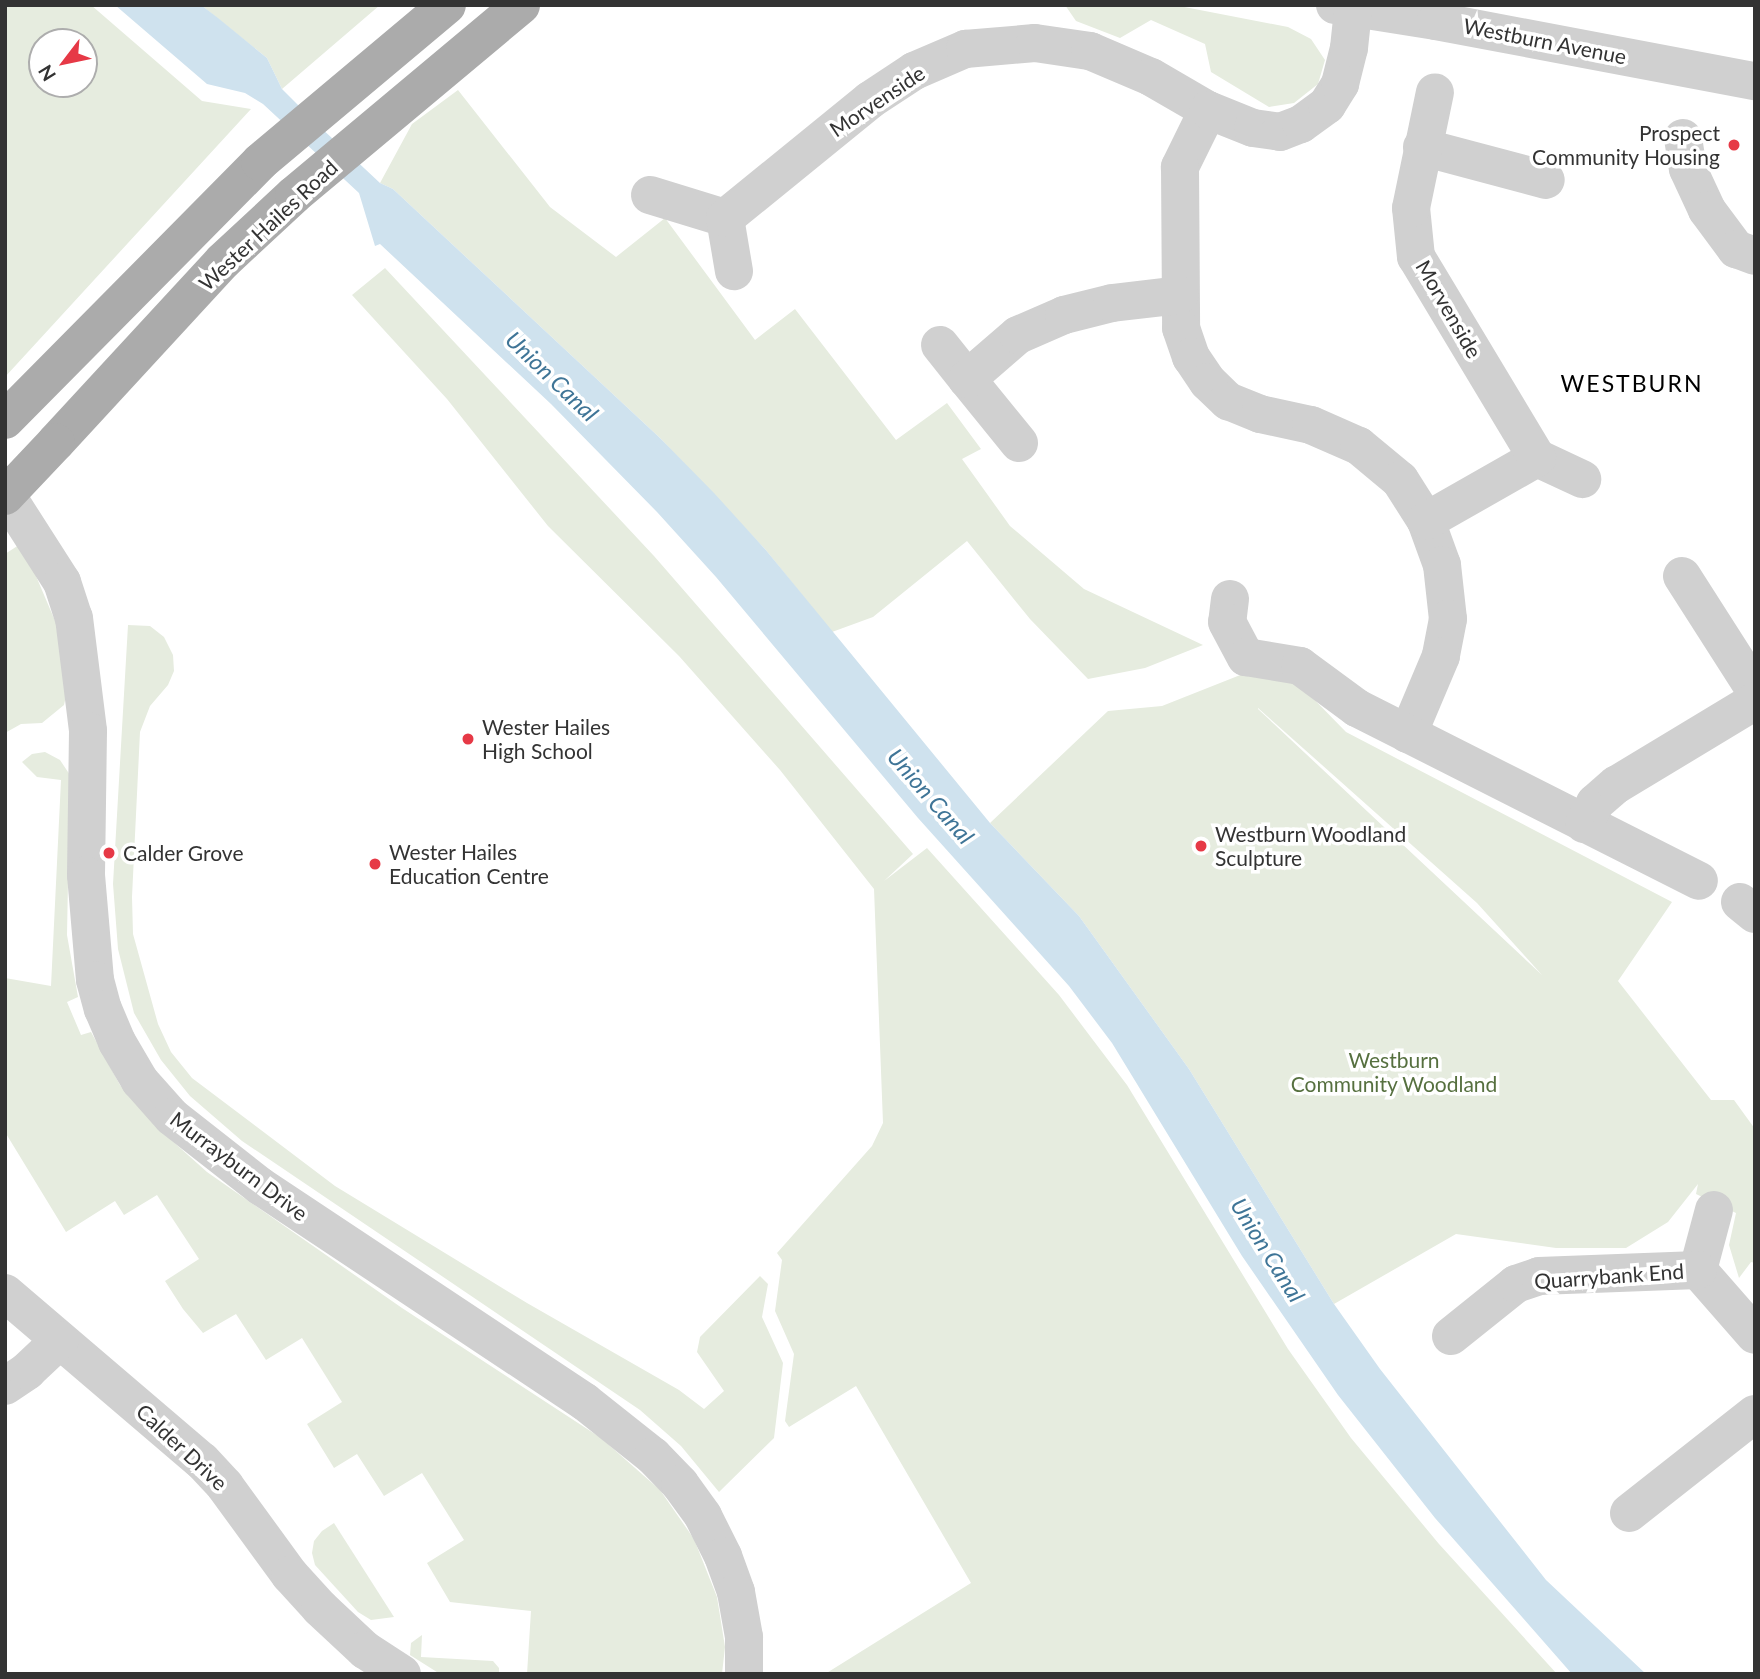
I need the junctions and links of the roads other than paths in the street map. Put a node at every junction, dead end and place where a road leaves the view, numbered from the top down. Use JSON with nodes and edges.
{"nodes":[{"id":1,"x":447,"y":5,"type":"edge"},
{"id":2,"x":521,"y":5,"type":"edge"},
{"id":3,"x":1344,"y":7,"type":"edge"},
{"id":4,"x":1755,"y":81,"type":"edge"},
{"id":5,"x":1434,"y":92,"type":"dead end"},
{"id":6,"x":1209,"y":110,"type":"junction"},
{"id":7,"x":1683,"y":138,"type":"dead end"},
{"id":8,"x":1422,"y":147,"type":"junction"},
{"id":9,"x":1546,"y":180,"type":"dead end"},
{"id":10,"x":650,"y":195,"type":"dead end"},
{"id":11,"x":724,"y":218,"type":"junction"},
{"id":12,"x":1755,"y":256,"type":"edge"},
{"id":13,"x":734,"y":271,"type":"dead end"},
{"id":14,"x":1180,"y":295,"type":"junction"},
{"id":15,"x":940,"y":345,"type":"dead end"},
{"id":16,"x":967,"y":379,"type":"junction"},
{"id":17,"x":13,"y":412,"type":"edge"},
{"id":18,"x":1019,"y":443,"type":"dead end"},
{"id":19,"x":1537,"y":457,"type":"junction"},
{"id":20,"x":1582,"y":479,"type":"dead end"},
{"id":21,"x":5,"y":495,"type":"edge"},
{"id":22,"x":1426,"y":521,"type":"junction"},
{"id":23,"x":1682,"y":576,"type":"dead end"},
{"id":24,"x":1230,"y":599,"type":"dead end"},
{"id":25,"x":1755,"y":690,"type":"edge"},
{"id":26,"x":1755,"y":701,"type":"edge"},
{"id":27,"x":1408,"y":734,"type":"junction"},
{"id":28,"x":1584,"y":824,"type":"junction"},
{"id":29,"x":1699,"y":881,"type":"dead end"},
{"id":30,"x":1714,"y":1210,"type":"dead end"},
{"id":31,"x":1698,"y":1270,"type":"junction"},
{"id":32,"x":5,"y":1293,"type":"edge"},
{"id":33,"x":1755,"y":1335,"type":"edge"},
{"id":34,"x":1451,"y":1336,"type":"dead end"},
{"id":35,"x":60,"y":1340,"type":"junction"},
{"id":36,"x":5,"y":1386,"type":"edge"},
{"id":37,"x":1755,"y":1414,"type":"edge"},
{"id":38,"x":1629,"y":1513,"type":"dead end"},
{"id":39,"x":402,"y":1674,"type":"edge"},
{"id":40,"x":744,"y":1674,"type":"edge"}],
"edges":[{"from":1,"to":17,"type":"main road"},
{"from":2,"to":21,"type":"main road","name":"Wester Hailes Road","bridge":true},
{"from":3,"to":4,"type":"street","name":"Westburn Avenue"},
{"from":3,"to":6,"type":"street","name":"Morvenside"},
{"from":5,"to":8,"type":"street","name":"Morvenside"},
{"from":6,"to":11,"type":"street","name":"Morvenside"},
{"from":6,"to":14,"type":"street"},
{"from":7,"to":12,"type":"street"},
{"from":8,"to":9,"type":"street"},
{"from":8,"to":19,"type":"street","name":"Morvenside"},
{"from":10,"to":11,"type":"street"},
{"from":11,"to":13,"type":"street"},
{"from":14,"to":16,"type":"street"},
{"from":14,"to":22,"type":"street"},
{"from":15,"to":16,"type":"street"},
{"from":16,"to":18,"type":"street"},
{"from":19,"to":20,"type":"street"},
{"from":19,"to":22,"type":"street"},
{"from":21,"to":40,"type":"street","name":"Murrayburn Drive"},
{"from":22,"to":27,"type":"street"},
{"from":23,"to":25,"type":"street"},
{"from":24,"to":27,"type":"street"},
{"from":26,"to":28,"type":"street"},
{"from":27,"to":28,"type":"street"},
{"from":28,"to":29,"type":"street"},
{"from":30,"to":31,"type":"street"},
{"from":31,"to":33,"type":"street"},
{"from":31,"to":34,"type":"street","name":"Quarrybank End"},
{"from":32,"to":35,"type":"street","name":"Calder Drive"},
{"from":35,"to":36,"type":"street"},
{"from":35,"to":39,"type":"street","name":"Calder Drive"},
{"from":37,"to":38,"type":"street"}]}
